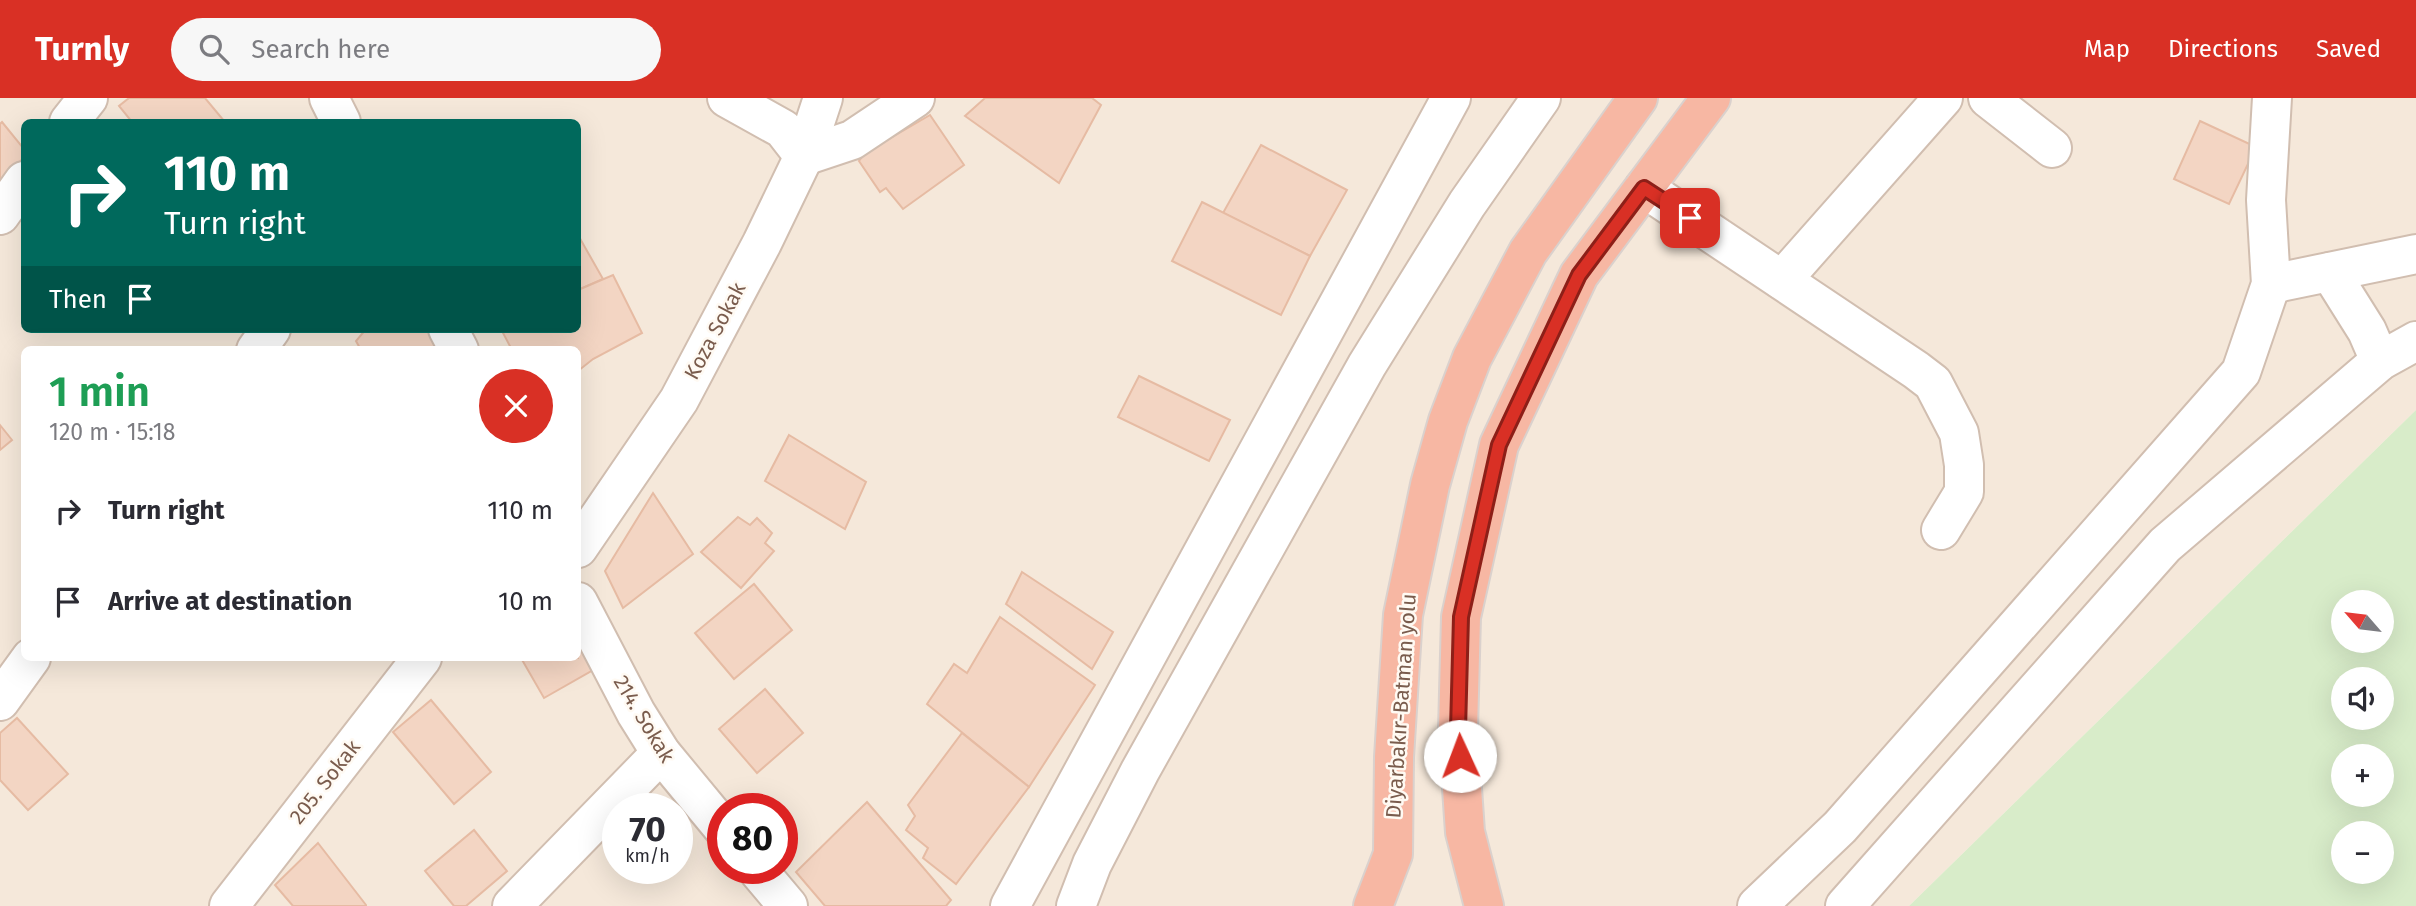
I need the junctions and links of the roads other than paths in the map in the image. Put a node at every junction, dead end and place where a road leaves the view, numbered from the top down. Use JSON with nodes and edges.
{"nodes":[{"id":1,"x":89,"y":98,"type":"edge"},
{"id":2,"x":329,"y":98,"type":"edge"},
{"id":3,"x":727,"y":98,"type":"edge"},
{"id":4,"x":823,"y":98,"type":"edge"},
{"id":5,"x":915,"y":98,"type":"edge"},
{"id":6,"x":1451,"y":98,"type":"edge"},
{"id":7,"x":1541,"y":98,"type":"edge"},
{"id":8,"x":1638,"y":98,"type":"edge"},
{"id":9,"x":1710,"y":98,"type":"edge"},
{"id":10,"x":1943,"y":98,"type":"edge"},
{"id":11,"x":1988,"y":98,"type":"edge"},
{"id":12,"x":2272,"y":98,"type":"edge"},
{"id":13,"x":72,"y":119,"type":"edge"},
{"id":14,"x":340,"y":119,"type":"edge"},
{"id":15,"x":2052,"y":148,"type":"dead end"},
{"id":16,"x":804,"y":156,"type":"junction"},
{"id":17,"x":21,"y":185,"type":"edge"},
{"id":18,"x":1644,"y":188,"type":"junction"},
{"id":19,"x":0,"y":215,"type":"edge"},
{"id":20,"x":2416,"y":254,"type":"edge"},
{"id":21,"x":2330,"y":272,"type":"junction"},
{"id":22,"x":1782,"y":280,"type":"junction"},
{"id":23,"x":2271,"y":284,"type":"junction"},
{"id":24,"x":2416,"y":341,"type":"edge"},
{"id":25,"x":2379,"y":361,"type":"junction"},
{"id":26,"x":1941,"y":530,"type":"dead end"},
{"id":27,"x":581,"y":544,"type":"edge"},
{"id":28,"x":581,"y":608,"type":"edge"},
{"id":29,"x":29,"y":661,"type":"edge"},
{"id":30,"x":420,"y":661,"type":"edge"},
{"id":31,"x":0,"y":701,"type":"edge"},
{"id":32,"x":661,"y":753,"type":"junction"},
{"id":33,"x":707,"y":809,"type":"edge"},
{"id":34,"x":769,"y":884,"type":"edge"},
{"id":35,"x":1017,"y":900,"type":"edge"},
{"id":36,"x":229,"y":906,"type":"edge"},
{"id":37,"x":512,"y":906,"type":"edge"},
{"id":38,"x":788,"y":906,"type":"edge"},
{"id":39,"x":1076,"y":906,"type":"edge"},
{"id":40,"x":1373,"y":906,"type":"edge"},
{"id":41,"x":1484,"y":906,"type":"edge"},
{"id":42,"x":1757,"y":906,"type":"edge"},
{"id":43,"x":1845,"y":906,"type":"edge"}],
"edges":[{"from":1,"to":13,"type":"street"},
{"from":2,"to":14,"type":"street"},
{"from":3,"to":16,"type":"street"},
{"from":4,"to":16,"type":"street","name":"Koza Sokak"},
{"from":5,"to":16,"type":"street"},
{"from":6,"to":35,"type":"street"},
{"from":7,"to":39,"type":"street"},
{"from":8,"to":40,"type":"highway","name":"Diyarbakır-Batman yolu"},
{"from":9,"to":18,"type":"highway"},
{"from":10,"to":22,"type":"street"},
{"from":11,"to":15,"type":"street"},
{"from":12,"to":23,"type":"street"},
{"from":16,"to":27,"type":"street","name":"Koza Sokak"},
{"from":17,"to":19,"type":"street"},
{"from":18,"to":22,"type":"street"},
{"from":18,"to":41,"type":"highway"},
{"from":20,"to":21,"type":"street"},
{"from":21,"to":23,"type":"street"},
{"from":21,"to":25,"type":"street"},
{"from":22,"to":26,"type":"street"},
{"from":23,"to":42,"type":"street"},
{"from":24,"to":25,"type":"street"},
{"from":25,"to":43,"type":"street"},
{"from":28,"to":32,"type":"street","name":"214. Sokak"},
{"from":29,"to":31,"type":"street"},
{"from":30,"to":36,"type":"street","name":"205. Sokak"},
{"from":32,"to":33,"type":"street","name":"214. Sokak"},
{"from":32,"to":37,"type":"street"},
{"from":34,"to":38,"type":"street"}]}
